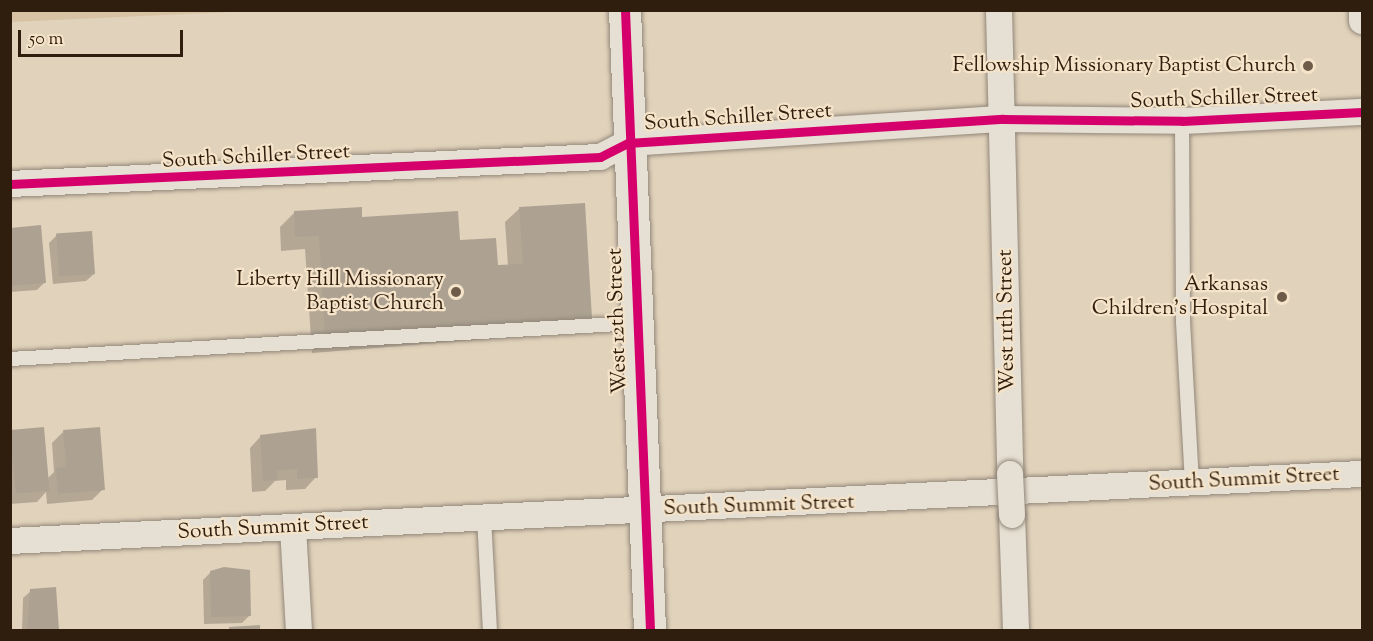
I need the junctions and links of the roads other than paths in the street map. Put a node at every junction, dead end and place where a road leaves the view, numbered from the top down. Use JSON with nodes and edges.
{"nodes":[{"id":1,"x":625,"y":10,"type":"edge"},
{"id":2,"x":999,"y":10,"type":"edge"},
{"id":3,"x":1362,"y":10,"type":"edge"},
{"id":4,"x":1362,"y":21,"type":"edge"},
{"id":5,"x":1362,"y":112,"type":"edge"},
{"id":6,"x":1003,"y":119,"type":"junction"},
{"id":7,"x":1182,"y":121,"type":"junction"},
{"id":8,"x":628,"y":143,"type":"junction"},
{"id":9,"x":10,"y":184,"type":"edge"},
{"id":10,"x":636,"y":323,"type":"junction"},
{"id":11,"x":10,"y":359,"type":"edge"},
{"id":12,"x":1362,"y":474,"type":"edge"},
{"id":13,"x":1192,"y":482,"type":"junction"},
{"id":14,"x":644,"y":511,"type":"junction"},
{"id":15,"x":484,"y":517,"type":"junction"},
{"id":16,"x":293,"y":527,"type":"junction"},
{"id":17,"x":10,"y":541,"type":"edge"},
{"id":18,"x":298,"y":630,"type":"edge"},
{"id":19,"x":490,"y":630,"type":"edge"},
{"id":20,"x":650,"y":630,"type":"edge"},
{"id":21,"x":1016,"y":630,"type":"edge"}],
"edges":[{"from":1,"to":8,"type":"street","name":"West 12th Street"},
{"from":2,"to":6,"type":"street","name":"West 11th Street"},
{"from":3,"to":4,"type":"street"},
{"from":5,"to":7,"type":"street","name":"South Schiller Street"},
{"from":6,"to":7,"type":"street","name":"South Schiller Street"},
{"from":6,"to":8,"type":"street","name":"South Schiller Street"},
{"from":6,"to":21,"type":"street","name":"West 11th Street","bridge":true},
{"from":7,"to":13,"type":"lane"},
{"from":8,"to":9,"type":"street","name":"South Schiller Street"},
{"from":8,"to":10,"type":"street","name":"West 12th Street"},
{"from":10,"to":11,"type":"lane"},
{"from":10,"to":14,"type":"street","name":"West 12th Street"},
{"from":12,"to":13,"type":"street","name":"South Summit Street"},
{"from":13,"to":14,"type":"street","name":"South Summit Street"},
{"from":14,"to":15,"type":"street","name":"South Summit Street"},
{"from":14,"to":20,"type":"street","name":"West 12th Street"},
{"from":15,"to":16,"type":"street","name":"South Summit Street"},
{"from":15,"to":19,"type":"lane"},
{"from":16,"to":17,"type":"street","name":"South Summit Street"},
{"from":16,"to":18,"type":"street"}]}
